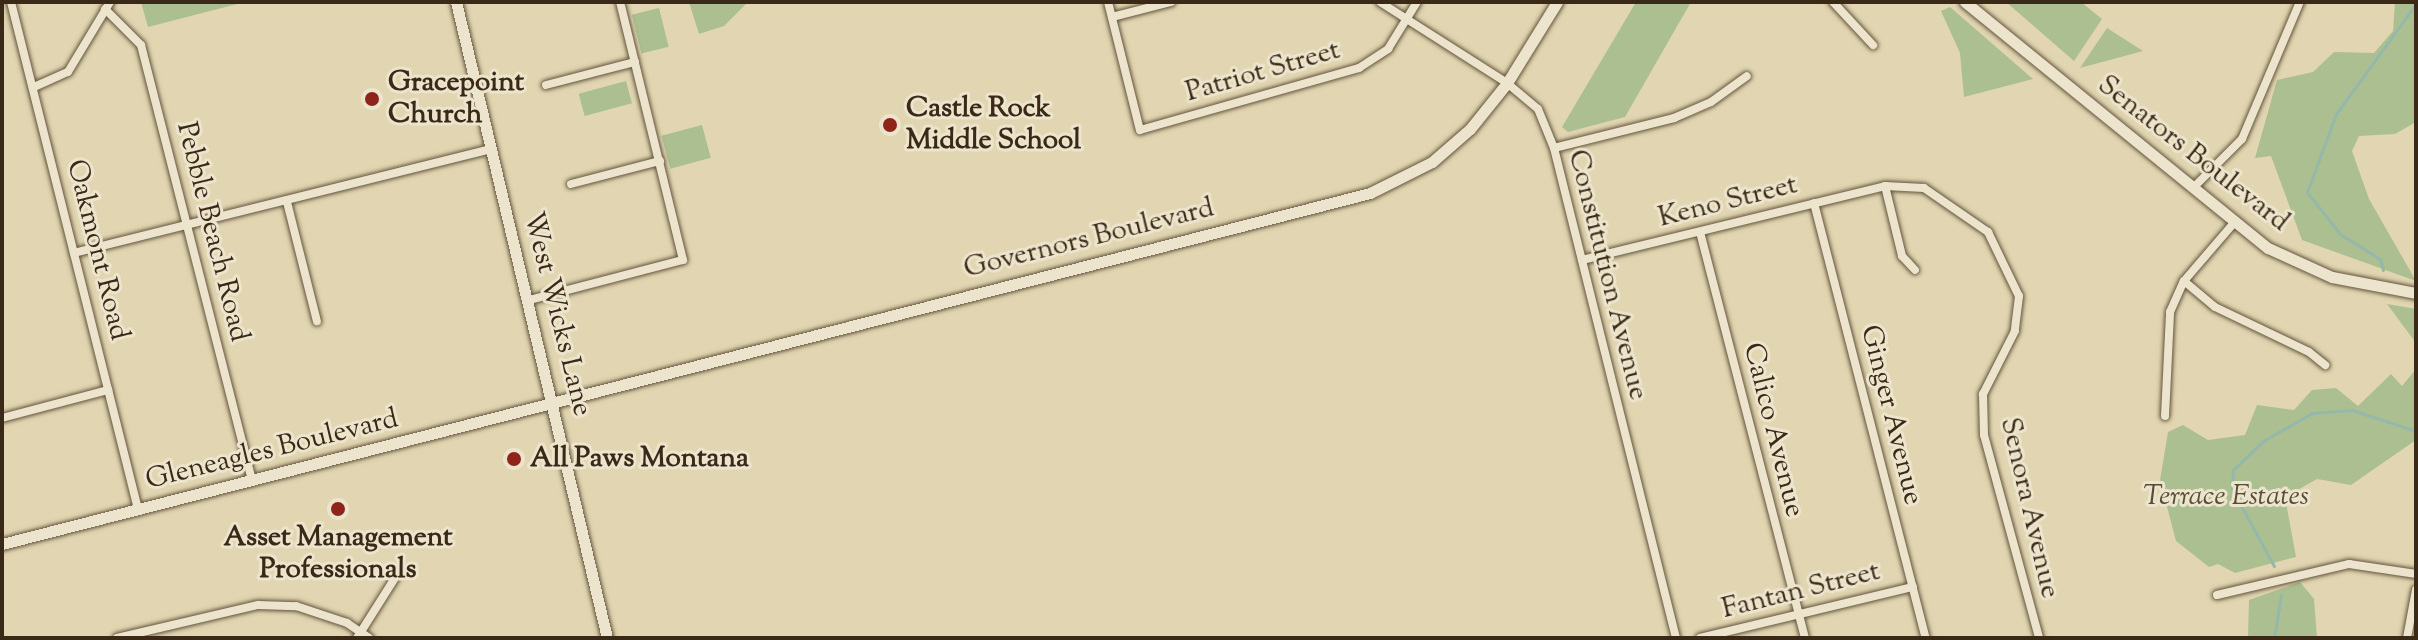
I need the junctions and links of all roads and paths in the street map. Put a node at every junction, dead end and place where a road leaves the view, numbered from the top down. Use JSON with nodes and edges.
{"nodes":[{"id":1,"x":11,"y":2,"type":"edge"},
{"id":2,"x":456,"y":2,"type":"edge"},
{"id":3,"x":620,"y":2,"type":"edge"},
{"id":4,"x":1108,"y":2,"type":"edge"},
{"id":5,"x":1171,"y":2,"type":"edge"},
{"id":6,"x":1380,"y":2,"type":"edge"},
{"id":7,"x":1417,"y":2,"type":"edge"},
{"id":8,"x":1557,"y":2,"type":"edge"},
{"id":9,"x":1833,"y":2,"type":"edge"},
{"id":10,"x":1965,"y":2,"type":"edge"},
{"id":11,"x":2300,"y":2,"type":"edge"},
{"id":12,"x":107,"y":5,"type":"edge"},
{"id":13,"x":1112,"y":17,"type":"junction"},
{"id":14,"x":1406,"y":19,"type":"junction"},
{"id":15,"x":1873,"y":45,"type":"dead end"},
{"id":16,"x":635,"y":62,"type":"junction"},
{"id":17,"x":1747,"y":76,"type":"dead end"},
{"id":18,"x":1507,"y":83,"type":"junction"},
{"id":19,"x":546,"y":85,"type":"dead end"},
{"id":20,"x":34,"y":87,"type":"junction"},
{"id":21,"x":1554,"y":148,"type":"junction"},
{"id":22,"x":491,"y":149,"type":"junction"},
{"id":23,"x":660,"y":161,"type":"junction"},
{"id":24,"x":571,"y":184,"type":"dead end"},
{"id":25,"x":1885,"y":186,"type":"junction"},
{"id":26,"x":2194,"y":187,"type":"junction"},
{"id":27,"x":287,"y":202,"type":"junction"},
{"id":28,"x":1814,"y":203,"type":"junction"},
{"id":29,"x":2233,"y":224,"type":"junction"},
{"id":30,"x":187,"y":225,"type":"junction"},
{"id":31,"x":1700,"y":232,"type":"junction"},
{"id":32,"x":74,"y":253,"type":"junction"},
{"id":33,"x":1582,"y":260,"type":"junction"},
{"id":34,"x":1915,"y":270,"type":"dead end"},
{"id":35,"x":2184,"y":281,"type":"junction"},
{"id":36,"x":2416,"y":293,"type":"edge"},
{"id":37,"x":529,"y":300,"type":"junction"},
{"id":38,"x":317,"y":321,"type":"dead end"},
{"id":39,"x":2325,"y":365,"type":"dead end"},
{"id":40,"x":108,"y":390,"type":"junction"},
{"id":41,"x":554,"y":402,"type":"junction"},
{"id":42,"x":2165,"y":416,"type":"dead end"},
{"id":43,"x":2,"y":418,"type":"edge"},
{"id":44,"x":252,"y":481,"type":"junction"},
{"id":45,"x":138,"y":509,"type":"junction"},
{"id":46,"x":2,"y":544,"type":"edge"},
{"id":47,"x":400,"y":570,"type":"dead end"},
{"id":48,"x":2416,"y":574,"type":"edge"},
{"id":49,"x":1913,"y":587,"type":"junction"},
{"id":50,"x":2416,"y":590,"type":"edge"},
{"id":51,"x":2217,"y":595,"type":"dead end"},
{"id":52,"x":1798,"y":613,"type":"junction"},
{"id":53,"x":359,"y":635,"type":"edge"},
{"id":54,"x":117,"y":638,"type":"edge"},
{"id":55,"x":369,"y":638,"type":"edge"},
{"id":56,"x":607,"y":638,"type":"edge"},
{"id":57,"x":1676,"y":638,"type":"edge"},
{"id":58,"x":1700,"y":638,"type":"edge"},
{"id":59,"x":1805,"y":638,"type":"edge"},
{"id":60,"x":1926,"y":638,"type":"edge"},
{"id":61,"x":2039,"y":638,"type":"edge"},
{"id":62,"x":2407,"y":638,"type":"edge"}],
"edges":[{"from":1,"to":20,"type":"street","name":"Oakmont Road"},
{"from":2,"to":22,"type":"main road","name":"West Wicks Lane"},
{"from":3,"to":16,"type":"street"},
{"from":4,"to":13,"type":"street"},
{"from":5,"to":13,"type":"street"},
{"from":6,"to":14,"type":"street","name":"Constitution Avenue"},
{"from":7,"to":14,"type":"street","name":"Patriot Street"},
{"from":8,"to":18,"type":"main road","name":"Governors Boulevard"},
{"from":9,"to":15,"type":"street"},
{"from":10,"to":26,"type":"main road","name":"Senators Boulevard"},
{"from":11,"to":26,"type":"street"},
{"from":12,"to":20,"type":"street"},
{"from":12,"to":30,"type":"street","name":"Pebble Beach Road"},
{"from":13,"to":14,"type":"street","name":"Patriot Street"},
{"from":14,"to":18,"type":"street","name":"Constitution Avenue"},
{"from":16,"to":19,"type":"street"},
{"from":16,"to":23,"type":"street"},
{"from":17,"to":21,"type":"street"},
{"from":18,"to":21,"type":"street","name":"Constitution Avenue"},
{"from":18,"to":41,"type":"main road","name":"Governors Boulevard"},
{"from":20,"to":32,"type":"street","name":"Oakmont Road"},
{"from":21,"to":33,"type":"street","name":"Constitution Avenue"},
{"from":22,"to":27,"type":"street"},
{"from":22,"to":37,"type":"main road","name":"West Wicks Lane"},
{"from":23,"to":24,"type":"street"},
{"from":23,"to":37,"type":"street"},
{"from":25,"to":28,"type":"street","name":"Keno Street"},
{"from":25,"to":34,"type":"street"},
{"from":25,"to":61,"type":"street","name":"Senora Avenue"},
{"from":26,"to":29,"type":"main road","name":"Senators Boulevard"},
{"from":27,"to":30,"type":"street"},
{"from":27,"to":38,"type":"street"},
{"from":28,"to":31,"type":"street","name":"Keno Street"},
{"from":28,"to":49,"type":"street","name":"Ginger Avenue"},
{"from":29,"to":35,"type":"street"},
{"from":29,"to":36,"type":"main road","name":"Senators Boulevard"},
{"from":30,"to":32,"type":"street"},
{"from":30,"to":44,"type":"street","name":"Pebble Beach Road"},
{"from":31,"to":33,"type":"street","name":"Keno Street"},
{"from":31,"to":52,"type":"street","name":"Calico Avenue"},
{"from":32,"to":40,"type":"street","name":"Oakmont Road"},
{"from":33,"to":57,"type":"street","name":"Constitution Avenue"},
{"from":35,"to":39,"type":"street"},
{"from":35,"to":42,"type":"street"},
{"from":37,"to":41,"type":"main road","name":"West Wicks Lane"},
{"from":40,"to":43,"type":"street"},
{"from":40,"to":45,"type":"street","name":"Oakmont Road"},
{"from":41,"to":44,"type":"main road","name":"Gleneagles Boulevard"},
{"from":41,"to":56,"type":"main road","name":"West Wicks Lane"},
{"from":44,"to":45,"type":"main road","name":"Gleneagles Boulevard"},
{"from":45,"to":46,"type":"main road","name":"Gleneagles Boulevard"},
{"from":47,"to":53,"type":"street"},
{"from":48,"to":51,"type":"street"},
{"from":49,"to":52,"type":"street","name":"Fantan Street"},
{"from":49,"to":60,"type":"street","name":"Ginger Avenue"},
{"from":50,"to":62,"type":"street"},
{"from":52,"to":58,"type":"street","name":"Fantan Street"},
{"from":52,"to":59,"type":"street","name":"Calico Avenue"},
{"from":53,"to":54,"type":"street"},
{"from":53,"to":55,"type":"street"}]}
